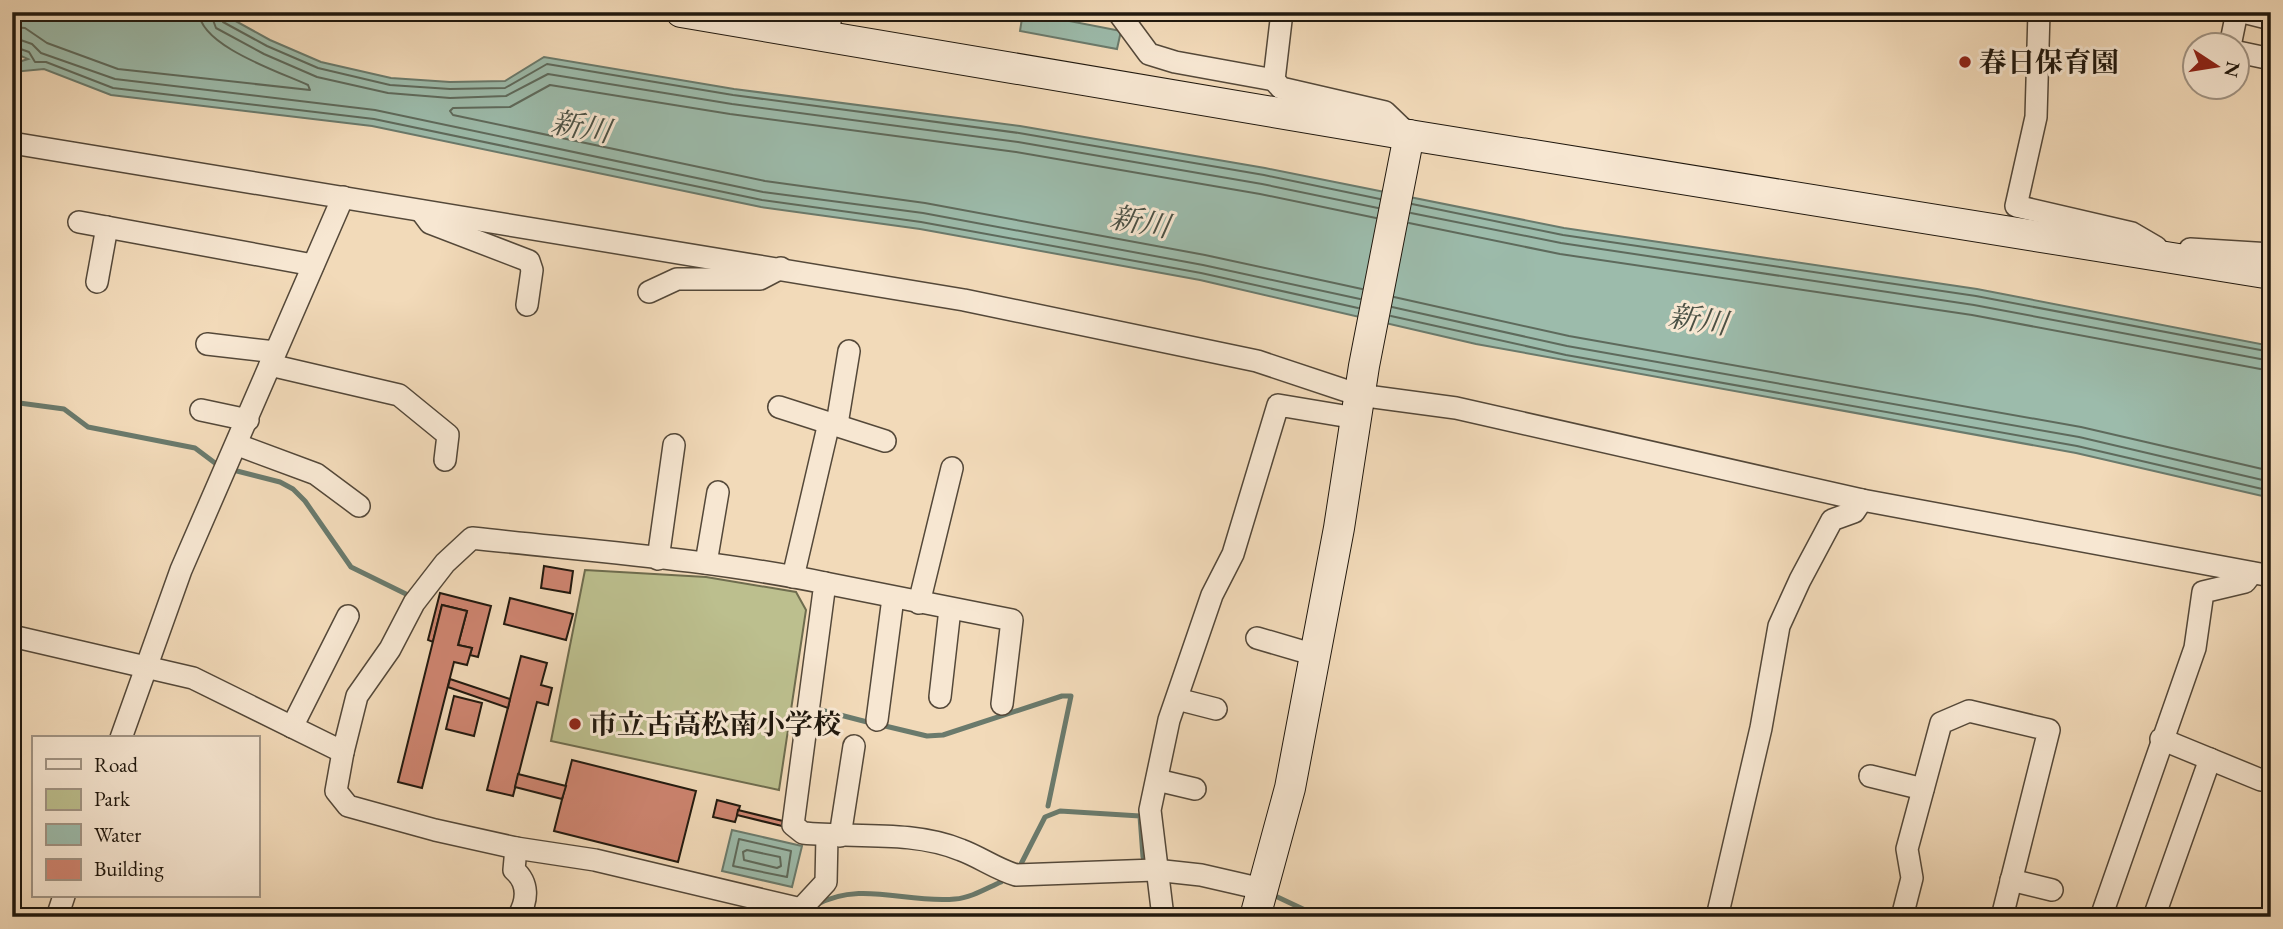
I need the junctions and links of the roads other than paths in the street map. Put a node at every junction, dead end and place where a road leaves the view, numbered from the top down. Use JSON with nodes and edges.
{"nodes":[{"id":1,"x":681,"y":12,"type":"edge"},
{"id":2,"x":774,"y":12,"type":"edge"},
{"id":3,"x":1118,"y":12,"type":"edge"},
{"id":4,"x":1282,"y":12,"type":"edge"},
{"id":5,"x":2039,"y":12,"type":"edge"},
{"id":6,"x":2237,"y":12,"type":"edge"},
{"id":7,"x":2243,"y":12,"type":"edge"},
{"id":8,"x":2271,"y":19,"type":"edge"},
{"id":9,"x":2233,"y":32,"type":"edge"},
{"id":10,"x":848,"y":39,"type":"junction"},
{"id":11,"x":2252,"y":55,"type":"edge"},
{"id":12,"x":2271,"y":59,"type":"edge"},
{"id":13,"x":1274,"y":80,"type":"junction"},
{"id":14,"x":1408,"y":137,"type":"junction"},
{"id":15,"x":14,"y":145,"type":"edge"},
{"id":16,"x":343,"y":197,"type":"junction"},
{"id":17,"x":419,"y":210,"type":"junction"},
{"id":18,"x":79,"y":222,"type":"dead end"},
{"id":19,"x":107,"y":227,"type":"junction"},
{"id":20,"x":2155,"y":250,"type":"junction"},
{"id":21,"x":2271,"y":254,"type":"edge"},
{"id":22,"x":313,"y":265,"type":"junction"},
{"id":23,"x":781,"y":268,"type":"junction"},
{"id":24,"x":2271,"y":274,"type":"edge"},
{"id":25,"x":97,"y":282,"type":"dead end"},
{"id":26,"x":649,"y":292,"type":"dead end"},
{"id":27,"x":527,"y":305,"type":"dead end"},
{"id":28,"x":207,"y":344,"type":"dead end"},
{"id":29,"x":849,"y":351,"type":"dead end"},
{"id":30,"x":272,"y":358,"type":"junction"},
{"id":31,"x":1360,"y":393,"type":"junction"},
{"id":32,"x":779,"y":407,"type":"dead end"},
{"id":33,"x":201,"y":410,"type":"dead end"},
{"id":34,"x":248,"y":420,"type":"junction"},
{"id":35,"x":834,"y":422,"type":"junction"},
{"id":36,"x":885,"y":442,"type":"dead end"},
{"id":37,"x":237,"y":445,"type":"junction"},
{"id":38,"x":674,"y":445,"type":"dead end"},
{"id":39,"x":445,"y":460,"type":"dead end"},
{"id":40,"x":952,"y":468,"type":"dead end"},
{"id":41,"x":718,"y":492,"type":"dead end"},
{"id":42,"x":1862,"y":500,"type":"junction"},
{"id":43,"x":359,"y":506,"type":"dead end"},
{"id":44,"x":658,"y":559,"type":"junction"},
{"id":45,"x":706,"y":563,"type":"junction"},
{"id":46,"x":2261,"y":575,"type":"edge"},
{"id":47,"x":793,"y":576,"type":"junction"},
{"id":48,"x":825,"y":583,"type":"junction"},
{"id":49,"x":893,"y":598,"type":"junction"},
{"id":50,"x":919,"y":603,"type":"junction"},
{"id":51,"x":950,"y":609,"type":"junction"},
{"id":52,"x":348,"y":616,"type":"dead end"},
{"id":53,"x":12,"y":636,"type":"edge"},
{"id":54,"x":1257,"y":638,"type":"dead end"},
{"id":55,"x":1315,"y":655,"type":"junction"},
{"id":56,"x":148,"y":665,"type":"junction"},
{"id":57,"x":940,"y":696,"type":"dead end"},
{"id":58,"x":1177,"y":699,"type":"junction"},
{"id":59,"x":1002,"y":704,"type":"dead end"},
{"id":60,"x":1216,"y":709,"type":"dead end"},
{"id":61,"x":877,"y":720,"type":"dead end"},
{"id":62,"x":292,"y":727,"type":"junction"},
{"id":63,"x":122,"y":736,"type":"edge"},
{"id":64,"x":2161,"y":739,"type":"junction"},
{"id":65,"x":854,"y":746,"type":"dead end"},
{"id":66,"x":342,"y":752,"type":"junction"},
{"id":67,"x":2210,"y":759,"type":"junction"},
{"id":68,"x":1870,"y":776,"type":"dead end"},
{"id":69,"x":1157,"y":780,"type":"junction"},
{"id":70,"x":2261,"y":780,"type":"dead end"},
{"id":71,"x":1195,"y":789,"type":"dead end"},
{"id":72,"x":1923,"y":789,"type":"junction"},
{"id":73,"x":834,"y":836,"type":"junction"},
{"id":74,"x":516,"y":848,"type":"junction"},
{"id":75,"x":1155,"y":870,"type":"junction"},
{"id":76,"x":2011,"y":880,"type":"junction"},
{"id":77,"x":2052,"y":890,"type":"dead end"},
{"id":78,"x":63,"y":898,"type":"edge"},
{"id":79,"x":1258,"y":903,"type":"edge"},
{"id":80,"x":798,"y":913,"type":"edge"},
{"id":81,"x":57,"y":917,"type":"edge"},
{"id":82,"x":518,"y":917,"type":"edge"},
{"id":83,"x":1163,"y":917,"type":"edge"},
{"id":84,"x":1717,"y":917,"type":"edge"},
{"id":85,"x":1902,"y":917,"type":"edge"},
{"id":86,"x":2002,"y":917,"type":"edge"},
{"id":87,"x":2101,"y":917,"type":"edge"},
{"id":88,"x":2154,"y":917,"type":"edge"}],
"edges":[{"from":1,"to":10,"type":"street"},
{"from":2,"to":10,"type":"street"},
{"from":3,"to":13,"type":"street"},
{"from":4,"to":13,"type":"street"},
{"from":5,"to":20,"type":"street"},
{"from":6,"to":9,"type":"street"},
{"from":7,"to":8,"type":"street"},
{"from":10,"to":14,"type":"street"},
{"from":11,"to":12,"type":"street"},
{"from":13,"to":14,"type":"street"},
{"from":14,"to":20,"type":"street"},
{"from":14,"to":31,"type":"street"},
{"from":15,"to":16,"type":"street"},
{"from":16,"to":17,"type":"street"},
{"from":16,"to":22,"type":"street"},
{"from":17,"to":23,"type":"street"},
{"from":17,"to":27,"type":"street"},
{"from":18,"to":19,"type":"street"},
{"from":19,"to":22,"type":"street"},
{"from":19,"to":25,"type":"street"},
{"from":20,"to":21,"type":"street"},
{"from":20,"to":24,"type":"street"},
{"from":22,"to":30,"type":"street"},
{"from":23,"to":26,"type":"street"},
{"from":23,"to":31,"type":"street"},
{"from":28,"to":30,"type":"street"},
{"from":29,"to":35,"type":"street"},
{"from":30,"to":34,"type":"street"},
{"from":30,"to":39,"type":"street"},
{"from":31,"to":42,"type":"street"},
{"from":31,"to":55,"type":"street"},
{"from":31,"to":58,"type":"street"},
{"from":32,"to":35,"type":"street"},
{"from":33,"to":34,"type":"street"},
{"from":34,"to":37,"type":"street"},
{"from":35,"to":36,"type":"street"},
{"from":35,"to":47,"type":"street"},
{"from":37,"to":43,"type":"street"},
{"from":37,"to":56,"type":"street"},
{"from":38,"to":44,"type":"street"},
{"from":40,"to":50,"type":"street"},
{"from":41,"to":45,"type":"street"},
{"from":42,"to":46,"type":"street"},
{"from":42,"to":84,"type":"street"},
{"from":44,"to":45,"type":"street"},
{"from":44,"to":66,"type":"street"},
{"from":45,"to":47,"type":"street"},
{"from":46,"to":64,"type":"street"},
{"from":47,"to":48,"type":"street"},
{"from":48,"to":49,"type":"street"},
{"from":48,"to":73,"type":"street"},
{"from":49,"to":50,"type":"street"},
{"from":49,"to":61,"type":"street"},
{"from":50,"to":51,"type":"street"},
{"from":51,"to":57,"type":"street"},
{"from":51,"to":59,"type":"street"},
{"from":52,"to":62,"type":"street"},
{"from":53,"to":56,"type":"street"},
{"from":54,"to":55,"type":"street"},
{"from":55,"to":79,"type":"street"},
{"from":56,"to":62,"type":"street"},
{"from":56,"to":63,"type":"street"},
{"from":58,"to":60,"type":"street"},
{"from":58,"to":69,"type":"street"},
{"from":62,"to":66,"type":"street"},
{"from":64,"to":67,"type":"street"},
{"from":64,"to":87,"type":"street"},
{"from":65,"to":73,"type":"street"},
{"from":66,"to":74,"type":"street"},
{"from":67,"to":70,"type":"street"},
{"from":67,"to":88,"type":"street"},
{"from":68,"to":72,"type":"street"},
{"from":69,"to":71,"type":"street"},
{"from":69,"to":75,"type":"street"},
{"from":72,"to":76,"type":"street"},
{"from":72,"to":85,"type":"street"},
{"from":73,"to":75,"type":"street"},
{"from":73,"to":80,"type":"street"},
{"from":74,"to":80,"type":"street"},
{"from":74,"to":82,"type":"street"},
{"from":75,"to":79,"type":"street"},
{"from":75,"to":83,"type":"street"},
{"from":76,"to":77,"type":"street"},
{"from":76,"to":86,"type":"street"},
{"from":78,"to":81,"type":"street"}]}
